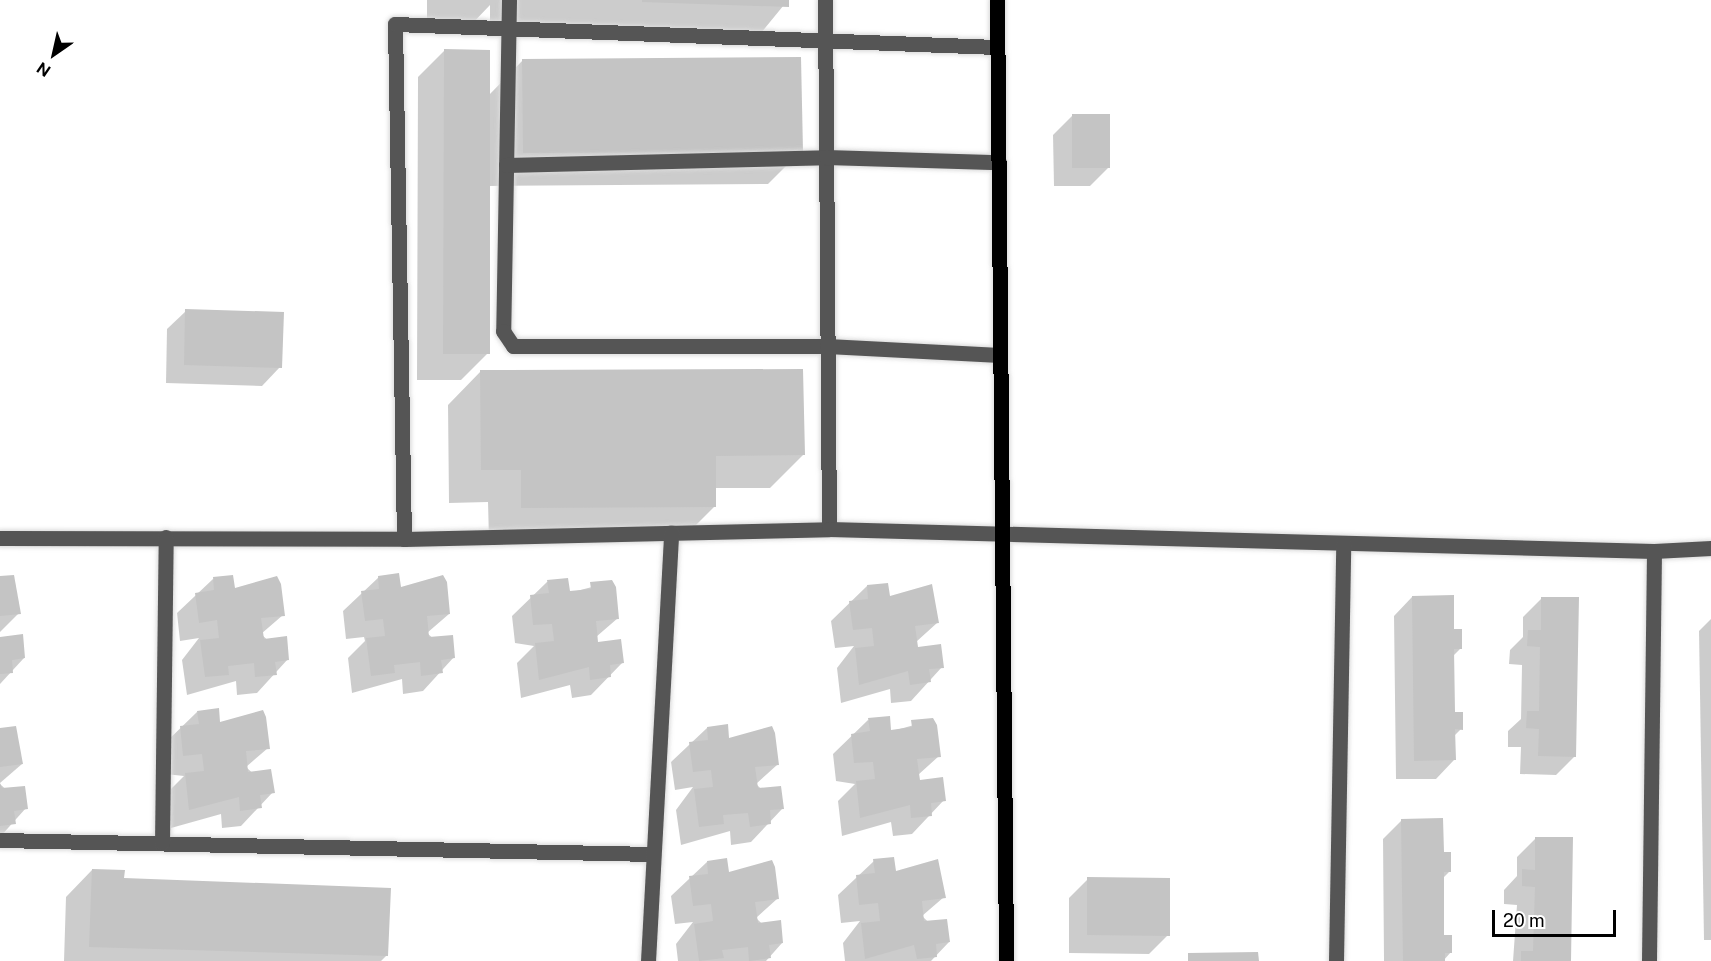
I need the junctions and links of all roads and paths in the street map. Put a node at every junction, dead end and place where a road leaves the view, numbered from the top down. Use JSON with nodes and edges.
{"nodes":[{"id":1,"x":509,"y":0,"type":"edge"},
{"id":2,"x":825,"y":0,"type":"edge"},
{"id":3,"x":997,"y":0,"type":"edge"},
{"id":4,"x":508,"y":26,"type":"junction"},
{"id":5,"x":825,"y":38,"type":"junction"},
{"id":6,"x":998,"y":47,"type":"junction"},
{"id":7,"x":826,"y":157,"type":"junction"},
{"id":8,"x":999,"y":162,"type":"junction"},
{"id":9,"x":506,"y":165,"type":"junction"},
{"id":10,"x":827,"y":346,"type":"junction"},
{"id":11,"x":1000,"y":355,"type":"junction"},
{"id":12,"x":829,"y":529,"type":"junction"},
{"id":13,"x":1002,"y":532,"type":"junction"},
{"id":14,"x":671,"y":533,"type":"junction"},
{"id":15,"x":166,"y":537,"type":"junction"},
{"id":16,"x":0,"y":538,"type":"edge"},
{"id":17,"x":404,"y":539,"type":"junction"},
{"id":18,"x":1343,"y":543,"type":"junction"},
{"id":19,"x":1711,"y":548,"type":"edge"},
{"id":20,"x":1654,"y":551,"type":"junction"},
{"id":21,"x":0,"y":840,"type":"edge"},
{"id":22,"x":162,"y":843,"type":"junction"},
{"id":23,"x":652,"y":855,"type":"junction"},
{"id":24,"x":648,"y":961,"type":"edge"},
{"id":25,"x":1006,"y":961,"type":"edge"},
{"id":26,"x":1336,"y":961,"type":"edge"},
{"id":27,"x":1649,"y":961,"type":"edge"}],
"edges":[{"from":1,"to":4,"type":"street"},
{"from":2,"to":5,"type":"street"},
{"from":3,"to":6,"type":"main road"},
{"from":4,"to":5,"type":"street"},
{"from":4,"to":9,"type":"street"},
{"from":4,"to":17,"type":"street"},
{"from":5,"to":6,"type":"street"},
{"from":5,"to":7,"type":"street"},
{"from":6,"to":8,"type":"main road"},
{"from":7,"to":8,"type":"street"},
{"from":7,"to":9,"type":"street"},
{"from":7,"to":10,"type":"street"},
{"from":8,"to":11,"type":"main road"},
{"from":9,"to":10,"type":"street"},
{"from":10,"to":11,"type":"street"},
{"from":10,"to":12,"type":"street"},
{"from":11,"to":13,"type":"main road"},
{"from":12,"to":13,"type":"street"},
{"from":12,"to":14,"type":"street"},
{"from":13,"to":18,"type":"street"},
{"from":13,"to":25,"type":"main road"},
{"from":14,"to":17,"type":"street"},
{"from":14,"to":23,"type":"street"},
{"from":15,"to":16,"type":"street"},
{"from":15,"to":17,"type":"street"},
{"from":15,"to":22,"type":"street"},
{"from":18,"to":20,"type":"street"},
{"from":18,"to":26,"type":"street"},
{"from":19,"to":20,"type":"street"},
{"from":20,"to":27,"type":"street"},
{"from":21,"to":22,"type":"street"},
{"from":22,"to":23,"type":"street"},
{"from":23,"to":24,"type":"street"}]}
